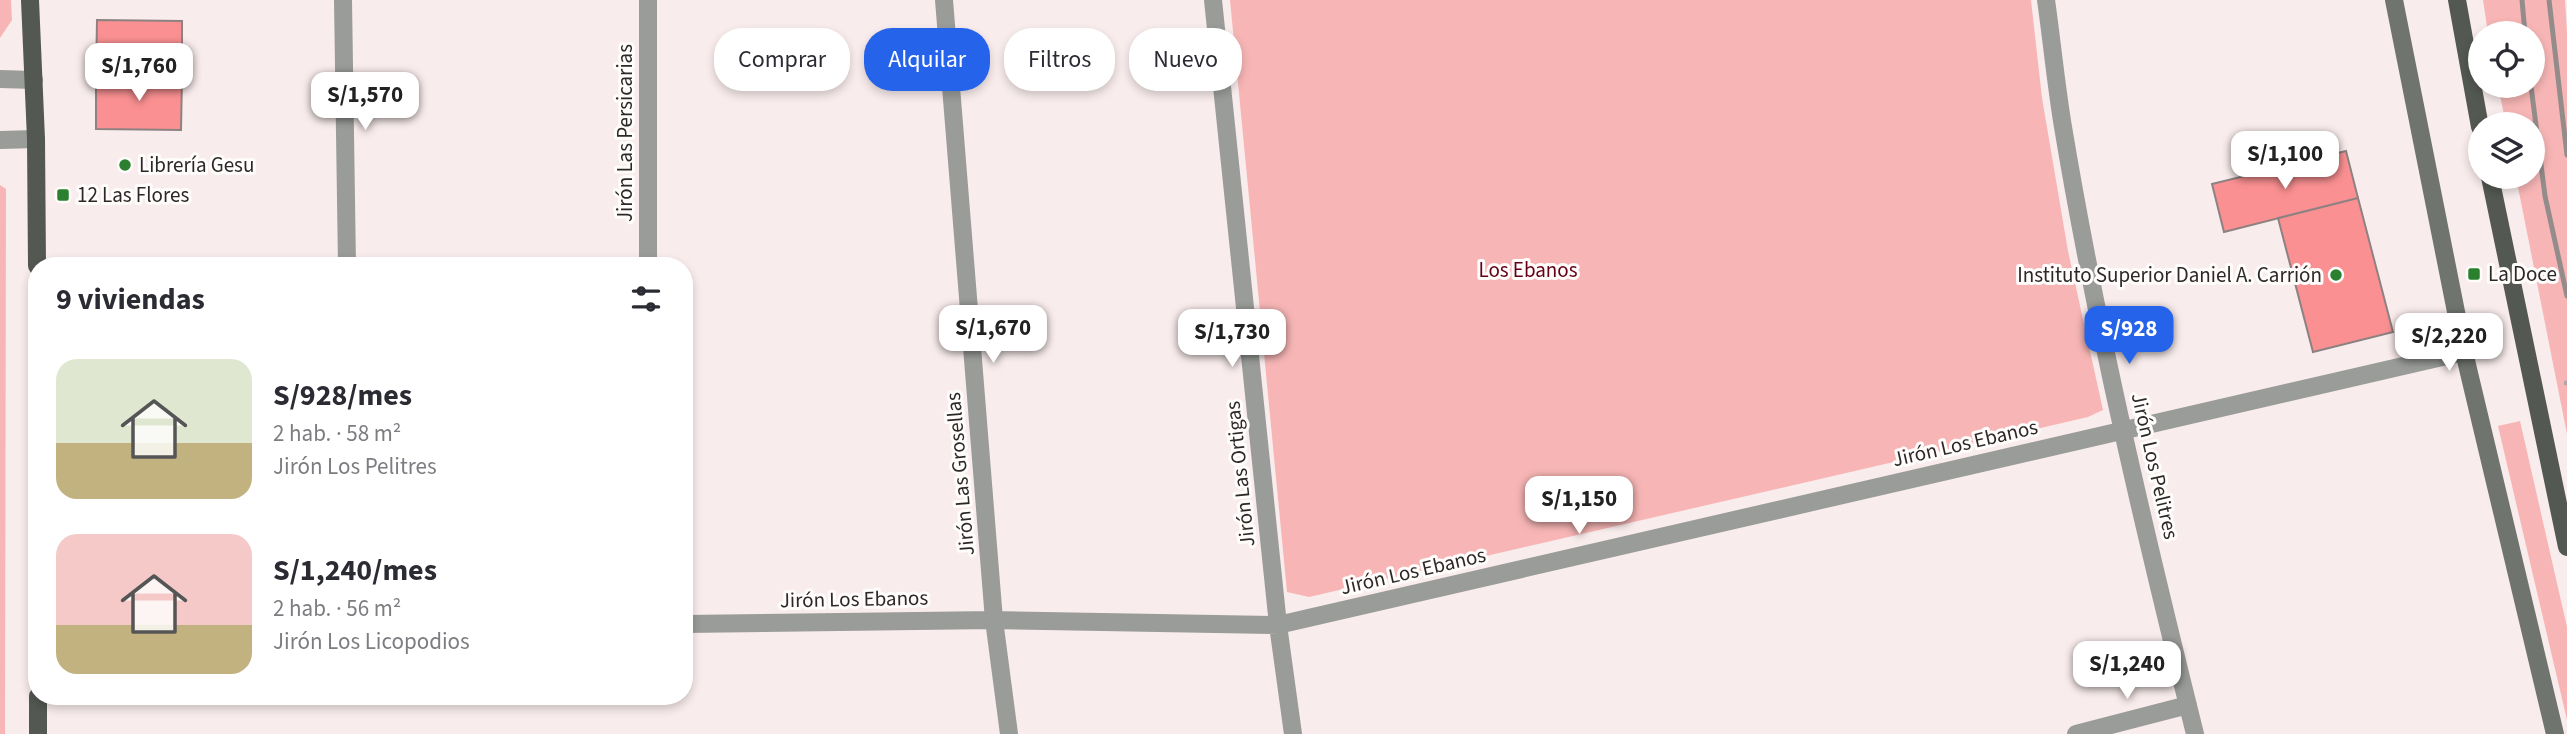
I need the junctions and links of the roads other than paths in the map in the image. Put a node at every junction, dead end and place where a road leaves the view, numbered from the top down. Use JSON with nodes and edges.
{"nodes":[{"id":1,"x":30,"y":0,"type":"edge"},
{"id":2,"x":343,"y":0,"type":"edge"},
{"id":3,"x":648,"y":0,"type":"edge"},
{"id":4,"x":944,"y":0,"type":"edge"},
{"id":5,"x":1213,"y":0,"type":"edge"},
{"id":6,"x":2046,"y":0,"type":"edge"},
{"id":7,"x":2394,"y":0,"type":"edge"},
{"id":8,"x":2458,"y":0,"type":"edge"},
{"id":9,"x":0,"y":79,"type":"edge"},
{"id":10,"x":34,"y":80,"type":"junction"},
{"id":11,"x":2477,"y":112,"type":"edge"},
{"id":12,"x":36,"y":139,"type":"junction"},
{"id":13,"x":0,"y":140,"type":"edge"},
{"id":14,"x":2492,"y":189,"type":"edge"},
{"id":15,"x":37,"y":257,"type":"edge"},
{"id":16,"x":346,"y":257,"type":"edge"},
{"id":17,"x":648,"y":257,"type":"edge"},
{"id":18,"x":2464,"y":352,"type":"junction"},
{"id":19,"x":2123,"y":429,"type":"junction"},
{"id":20,"x":2567,"y":547,"type":"edge"},
{"id":21,"x":994,"y":620,"type":"junction"},
{"id":22,"x":693,"y":624,"type":"edge"},
{"id":23,"x":1278,"y":625,"type":"junction"},
{"id":24,"x":38,"y":705,"type":"edge"},
{"id":25,"x":2188,"y":705,"type":"junction"},
{"id":26,"x":38,"y":734,"type":"edge"},
{"id":27,"x":1009,"y":734,"type":"edge"},
{"id":28,"x":1293,"y":734,"type":"edge"},
{"id":29,"x":2076,"y":734,"type":"edge"},
{"id":30,"x":2195,"y":734,"type":"edge"},
{"id":31,"x":2555,"y":734,"type":"edge"}],
"edges":[{"from":1,"to":10,"type":"main road"},
{"from":2,"to":16,"type":"street"},
{"from":3,"to":17,"type":"street","name":"Jirón Las Persicarias"},
{"from":4,"to":21,"type":"street","name":"Jirón Las Grosellas"},
{"from":5,"to":23,"type":"street","name":"Jirón Las Ortigas"},
{"from":6,"to":19,"type":"street","name":"Jirón Los Pelitres"},
{"from":7,"to":18,"type":"main road"},
{"from":8,"to":11,"type":"main road"},
{"from":9,"to":10,"type":"street"},
{"from":10,"to":12,"type":"main road"},
{"from":12,"to":13,"type":"street"},
{"from":12,"to":15,"type":"main road"},
{"from":14,"to":20,"type":"main road"},
{"from":18,"to":19,"type":"street","name":"Jirón Los Ebanos"},
{"from":18,"to":31,"type":"main road"},
{"from":19,"to":23,"type":"street","name":"Jirón Los Ebanos"},
{"from":19,"to":25,"type":"street","name":"Jirón Los Pelitres"},
{"from":21,"to":22,"type":"street","name":"Jirón Los Ebanos"},
{"from":21,"to":23,"type":"street","name":"Jirón Los Ebanos"},
{"from":21,"to":27,"type":"street","name":"Jirón Las Grosellas"},
{"from":23,"to":28,"type":"street","name":"Jirón Las Ortigas"},
{"from":24,"to":26,"type":"main road"},
{"from":25,"to":29,"type":"street"},
{"from":25,"to":30,"type":"street","name":"Jirón Los Pelitres"}]}
